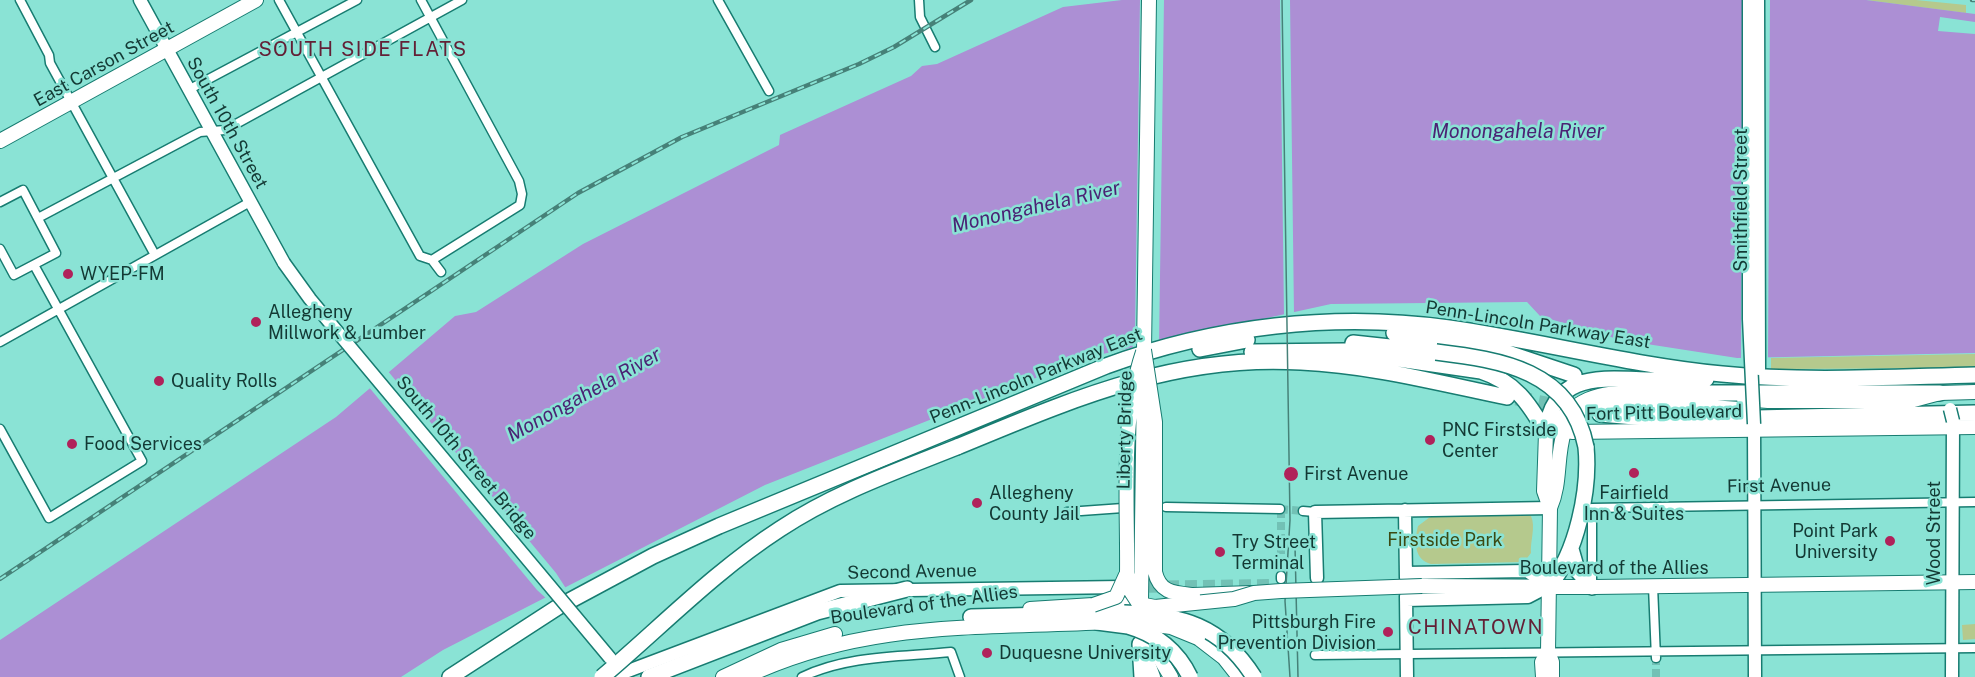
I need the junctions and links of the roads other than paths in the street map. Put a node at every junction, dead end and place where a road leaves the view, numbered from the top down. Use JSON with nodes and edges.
{"nodes":[{"id":1,"x":20,"y":0,"type":"edge"},
{"id":2,"x":140,"y":0,"type":"edge"},
{"id":3,"x":255,"y":0,"type":"edge"},
{"id":4,"x":279,"y":0,"type":"edge"},
{"id":5,"x":357,"y":0,"type":"edge"},
{"id":6,"x":421,"y":0,"type":"edge"},
{"id":7,"x":462,"y":0,"type":"edge"},
{"id":8,"x":718,"y":0,"type":"edge"},
{"id":9,"x":919,"y":0,"type":"edge"},
{"id":10,"x":1149,"y":0,"type":"edge"},
{"id":11,"x":1749,"y":0,"type":"edge"},
{"id":12,"x":1758,"y":0,"type":"edge"},
{"id":13,"x":430,"y":18,"type":"junction"},
{"id":14,"x":297,"y":32,"type":"junction"},
{"id":15,"x":935,"y":47,"type":"dead end"},
{"id":16,"x":167,"y":50,"type":"junction"},
{"id":17,"x":322,"y":77,"type":"junction"},
{"id":18,"x":188,"y":90,"type":"junction"},
{"id":19,"x":769,"y":91,"type":"dead end"},
{"id":20,"x":71,"y":102,"type":"junction"},
{"id":21,"x":213,"y":133,"type":"junction"},
{"id":22,"x":0,"y":141,"type":"edge"},
{"id":23,"x":113,"y":178,"type":"junction"},
{"id":24,"x":0,"y":202,"type":"edge"},
{"id":25,"x":250,"y":202,"type":"junction"},
{"id":26,"x":38,"y":218,"type":"junction"},
{"id":27,"x":0,"y":249,"type":"edge"},
{"id":28,"x":155,"y":255,"type":"junction"},
{"id":29,"x":432,"y":260,"type":"junction"},
{"id":30,"x":284,"y":263,"type":"joint"},
{"id":31,"x":34,"y":265,"type":"junction"},
{"id":32,"x":441,"y":272,"type":"dead end"},
{"id":33,"x":59,"y":309,"type":"junction"},
{"id":34,"x":0,"y":342,"type":"edge"},
{"id":35,"x":1212,"y":346,"type":"junction"},
{"id":36,"x":1144,"y":350,"type":"junction"},
{"id":37,"x":1574,"y":375,"type":"dead end"},
{"id":38,"x":1975,"y":375,"type":"edge"},
{"id":39,"x":1748,"y":376,"type":"junction"},
{"id":40,"x":1975,"y":385,"type":"edge"},
{"id":41,"x":1101,"y":389,"type":"junction"},
{"id":42,"x":1629,"y":391,"type":"junction"},
{"id":43,"x":1814,"y":391,"type":"junction"},
{"id":44,"x":1975,"y":392,"type":"edge"},
{"id":45,"x":1940,"y":393,"type":"junction"},
{"id":46,"x":1040,"y":394,"type":"junction"},
{"id":47,"x":1507,"y":397,"type":"tunnel mouth"},
{"id":48,"x":1754,"y":400,"type":"junction"},
{"id":49,"x":1975,"y":413,"type":"edge"},
{"id":50,"x":1600,"y":414,"type":"dead end"},
{"id":51,"x":1826,"y":415,"type":"junction"},
{"id":52,"x":1953,"y":424,"type":"junction"},
{"id":53,"x":1754,"y":427,"type":"junction"},
{"id":54,"x":1975,"y":427,"type":"edge"},
{"id":55,"x":0,"y":429,"type":"edge"},
{"id":56,"x":1564,"y":432,"type":"junction"},
{"id":57,"x":1546,"y":433,"type":"junction"},
{"id":58,"x":1952,"y":502,"type":"junction"},
{"id":59,"x":1975,"y":502,"type":"edge"},
{"id":60,"x":1755,"y":505,"type":"junction"},
{"id":61,"x":1166,"y":507,"type":"dead end"},
{"id":62,"x":1123,"y":508,"type":"dead end"},
{"id":63,"x":1550,"y":508,"type":"junction"},
{"id":64,"x":1280,"y":509,"type":"tunnel mouth"},
{"id":65,"x":1405,"y":510,"type":"junction"},
{"id":66,"x":1067,"y":512,"type":"dead end"},
{"id":67,"x":1570,"y":546,"type":"junction"},
{"id":68,"x":1127,"y":573,"type":"junction"},
{"id":69,"x":1317,"y":578,"type":"dead end"},
{"id":70,"x":1952,"y":582,"type":"junction"},
{"id":71,"x":1975,"y":582,"type":"edge"},
{"id":72,"x":1755,"y":585,"type":"junction"},
{"id":73,"x":1549,"y":586,"type":"junction"},
{"id":74,"x":1653,"y":586,"type":"junction"},
{"id":75,"x":1121,"y":587,"type":"tunnel mouth"},
{"id":76,"x":1592,"y":587,"type":"junction"},
{"id":77,"x":907,"y":589,"type":"junction"},
{"id":78,"x":1254,"y":593,"type":"junction"},
{"id":79,"x":1193,"y":596,"type":"junction"},
{"id":80,"x":1140,"y":602,"type":"junction"},
{"id":81,"x":1094,"y":605,"type":"junction"},
{"id":82,"x":971,"y":617,"type":"junction"},
{"id":83,"x":1097,"y":622,"type":"joint"},
{"id":84,"x":1131,"y":626,"type":"junction"},
{"id":85,"x":1952,"y":648,"type":"junction"},
{"id":86,"x":1975,"y":648,"type":"edge"},
{"id":87,"x":1755,"y":650,"type":"junction"},
{"id":88,"x":1548,"y":652,"type":"junction"},
{"id":89,"x":1407,"y":654,"type":"junction"},
{"id":90,"x":1315,"y":655,"type":"dead end"},
{"id":91,"x":1656,"y":655,"type":"junction"},
{"id":92,"x":630,"y":675,"type":"edge"},
{"id":93,"x":450,"y":677,"type":"edge"},
{"id":94,"x":602,"y":677,"type":"edge"},
{"id":95,"x":612,"y":677,"type":"edge"},
{"id":96,"x":649,"y":677,"type":"edge"},
{"id":97,"x":723,"y":677,"type":"edge"},
{"id":98,"x":745,"y":677,"type":"edge"},
{"id":99,"x":802,"y":677,"type":"edge"},
{"id":100,"x":960,"y":677,"type":"edge"},
{"id":101,"x":1142,"y":677,"type":"edge"},
{"id":102,"x":1154,"y":677,"type":"edge"},
{"id":103,"x":1171,"y":677,"type":"edge"},
{"id":104,"x":1190,"y":677,"type":"edge"},
{"id":105,"x":1239,"y":677,"type":"edge"},
{"id":106,"x":1254,"y":677,"type":"edge"},
{"id":107,"x":1407,"y":677,"type":"edge"},
{"id":108,"x":1542,"y":677,"type":"edge"},
{"id":109,"x":1552,"y":677,"type":"edge"},
{"id":110,"x":1755,"y":677,"type":"edge"},
{"id":111,"x":1952,"y":677,"type":"edge"}],
"edges":[{"from":1,"to":20,"type":"street"},
{"from":2,"to":16,"type":"main road","name":"South 10th Street"},
{"from":3,"to":16,"type":"main road","name":"East Carson Street"},
{"from":4,"to":14,"type":"street"},
{"from":5,"to":14,"type":"street"},
{"from":6,"to":13,"type":"street"},
{"from":7,"to":13,"type":"street"},
{"from":8,"to":19,"type":"street"},
{"from":9,"to":15,"type":"street"},
{"from":10,"to":36,"type":"main road","name":"Liberty Bridge"},
{"from":11,"to":48,"type":"main road","name":"Smithfield Street","bridge":true},
{"from":12,"to":48,"type":"main road","name":"Smithfield Street","bridge":true},
{"from":13,"to":17,"type":"street"},
{"from":13,"to":29,"type":"street"},
{"from":14,"to":17,"type":"street"},
{"from":14,"to":18,"type":"street"},
{"from":16,"to":18,"type":"main road","name":"South 10th Street"},
{"from":16,"to":20,"type":"main road","name":"East Carson Street"},
{"from":17,"to":21,"type":"street"},
{"from":17,"to":29,"type":"street"},
{"from":18,"to":21,"type":"main road","name":"South 10th Street"},
{"from":20,"to":22,"type":"main road","name":"East Carson Street"},
{"from":20,"to":23,"type":"street"},
{"from":21,"to":23,"type":"street"},
{"from":21,"to":25,"type":"main road","name":"South 10th Street"},
{"from":23,"to":26,"type":"street"},
{"from":23,"to":28,"type":"street"},
{"from":24,"to":26,"type":"street"},
{"from":25,"to":28,"type":"street"},
{"from":25,"to":30,"type":"main road","name":"South 10th Street"},
{"from":26,"to":31,"type":"street"},
{"from":27,"to":31,"type":"street"},
{"from":28,"to":33,"type":"street"},
{"from":29,"to":32,"type":"street"},
{"from":30,"to":92,"type":"main road","name":"South 10th Street Bridge","bridge":true},
{"from":31,"to":33,"type":"street"},
{"from":33,"to":34,"type":"street"},
{"from":33,"to":55,"type":"street"},
{"from":35,"to":37,"type":"highway"},
{"from":35,"to":46,"type":"highway"},
{"from":35,"to":67,"type":"highway","bridge":true},
{"from":36,"to":68,"type":"main road","bridge":true},
{"from":36,"to":79,"type":"main road","bridge":true},
{"from":36,"to":80,"type":"main road","name":"Liberty Bridge","bridge":true},
{"from":38,"to":39,"type":"highway","name":"Penn-Lincoln Parkway East"},
{"from":39,"to":46,"type":"highway","name":"Penn-Lincoln Parkway East"},
{"from":39,"to":57,"type":"highway"},
{"from":40,"to":43,"type":"highway"},
{"from":41,"to":47,"type":"highway","name":"Penn-Lincoln Parkway East"},
{"from":41,"to":57,"type":"highway"},
{"from":41,"to":94,"type":"highway","name":"Penn-Lincoln Parkway East","bridge":true},
{"from":42,"to":43,"type":"highway"},
{"from":42,"to":48,"type":"main road","name":"Fort Pitt Boulevard"},
{"from":42,"to":57,"type":"main road","name":"Fort Pitt Boulevard"},
{"from":43,"to":45,"type":"highway"},
{"from":44,"to":45,"type":"main road","name":"Fort Pitt Boulevard"},
{"from":45,"to":48,"type":"main road","name":"Fort Pitt Boulevard"},
{"from":45,"to":52,"type":"main road","name":"Wood Street","bridge":true},
{"from":46,"to":93,"type":"highway","name":"Penn-Lincoln Parkway East"},
{"from":48,"to":53,"type":"main road","name":"Smithfield Street","bridge":true},
{"from":49,"to":51,"type":"highway"},
{"from":50,"to":51,"type":"highway"},
{"from":51,"to":56,"type":"highway"},
{"from":52,"to":53,"type":"main road","name":"Fort Pitt Boulevard"},
{"from":52,"to":54,"type":"main road","name":"Fort Pitt Boulevard"},
{"from":52,"to":58,"type":"main road","name":"Wood Street"},
{"from":53,"to":56,"type":"main road","name":"Fort Pitt Boulevard"},
{"from":53,"to":60,"type":"main road","name":"Smithfield Street"},
{"from":56,"to":57,"type":"main road","name":"Fort Pitt Boulevard"},
{"from":56,"to":63,"type":"main road"},
{"from":57,"to":63,"type":"main road"},
{"from":58,"to":59,"type":"street","name":"First Avenue"},
{"from":58,"to":60,"type":"street","name":"First Avenue"},
{"from":58,"to":70,"type":"main road","name":"Wood Street"},
{"from":60,"to":72,"type":"main road","name":"Smithfield Street"},
{"from":60,"to":76,"type":"street","name":"First Avenue"},
{"from":61,"to":64,"type":"street"},
{"from":62,"to":66,"type":"street"},
{"from":63,"to":65,"type":"main road"},
{"from":63,"to":73,"type":"main road"},
{"from":65,"to":69,"type":"main road"},
{"from":65,"to":73,"type":"main road"},
{"from":67,"to":73,"type":"highway"},
{"from":67,"to":76,"type":"highway"},
{"from":68,"to":80,"type":"main road","bridge":true},
{"from":68,"to":81,"type":"main road","bridge":true},
{"from":70,"to":71,"type":"main road","name":"Boulevard of the Allies"},
{"from":70,"to":72,"type":"main road","name":"Boulevard of the Allies"},
{"from":70,"to":85,"type":"main road","name":"Wood Street"},
{"from":72,"to":74,"type":"main road","name":"Boulevard of the Allies"},
{"from":72,"to":87,"type":"main road","name":"Smithfield Street"},
{"from":73,"to":76,"type":"main road","name":"Boulevard of the Allies"},
{"from":73,"to":78,"type":"main road","name":"Boulevard of the Allies","bridge":true},
{"from":73,"to":88,"type":"main road"},
{"from":73,"to":89,"type":"main road"},
{"from":74,"to":76,"type":"main road","name":"Boulevard of the Allies"},
{"from":74,"to":91,"type":"street"},
{"from":75,"to":77,"type":"main road","name":"Second Avenue"},
{"from":77,"to":92,"type":"main road","name":"Second Avenue"},
{"from":77,"to":96,"type":"highway"},
{"from":78,"to":79,"type":"main road","name":"Boulevard of the Allies","bridge":true},
{"from":78,"to":80,"type":"main road","name":"Boulevard of the Allies","bridge":true},
{"from":79,"to":80,"type":"main road","name":"Boulevard of the Allies","bridge":true},
{"from":80,"to":81,"type":"main road","name":"Boulevard of the Allies","bridge":true},
{"from":80,"to":84,"type":"main road","name":"Liberty Bridge"},
{"from":81,"to":82,"type":"main road","name":"Boulevard of the Allies"},
{"from":82,"to":84,"type":"highway"},
{"from":82,"to":97,"type":"main road","name":"Boulevard of the Allies"},
{"from":83,"to":84,"type":"highway"},
{"from":83,"to":98,"type":"main road","name":"Boulevard of the Allies"},
{"from":84,"to":101,"type":"highway"},
{"from":84,"to":102,"type":"main road"},
{"from":84,"to":103,"type":"main road"},
{"from":84,"to":104,"type":"highway","bridge":true},
{"from":84,"to":105,"type":"main road","bridge":true},
{"from":84,"to":106,"type":"highway","bridge":true},
{"from":85,"to":86,"type":"street"},
{"from":85,"to":87,"type":"street"},
{"from":85,"to":111,"type":"main road","name":"Wood Street"},
{"from":87,"to":91,"type":"street"},
{"from":87,"to":110,"type":"main road","name":"Smithfield Street"},
{"from":88,"to":89,"type":"street"},
{"from":88,"to":91,"type":"street"},
{"from":88,"to":108,"type":"main road"},
{"from":88,"to":109,"type":"main road"},
{"from":89,"to":90,"type":"street"},
{"from":89,"to":107,"type":"main road"},
{"from":92,"to":95,"type":"main road","name":"Second Avenue"},
{"from":99,"to":100,"type":"street"}]}
